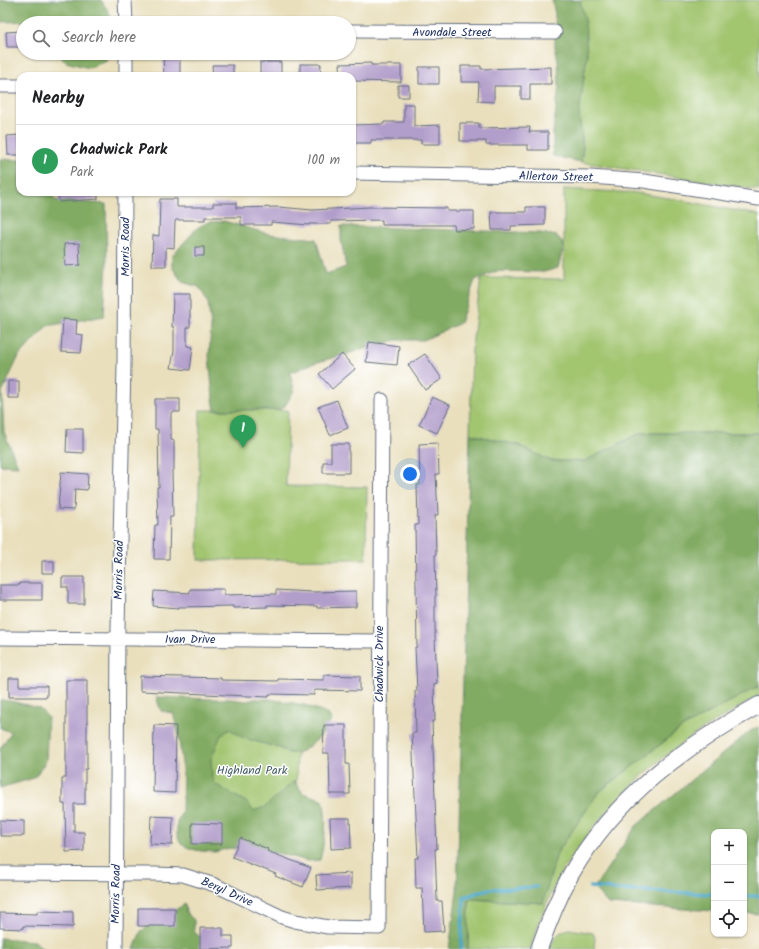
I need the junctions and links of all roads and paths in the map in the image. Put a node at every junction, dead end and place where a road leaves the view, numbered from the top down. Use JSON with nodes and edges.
{"nodes":[{"id":1,"x":125,"y":0,"type":"edge"},
{"id":2,"x":126,"y":16,"type":"edge"},
{"id":3,"x":356,"y":31,"type":"edge"},
{"id":4,"x":555,"y":32,"type":"dead end"},
{"id":5,"x":126,"y":60,"type":"edge"},
{"id":6,"x":126,"y":72,"type":"edge"},
{"id":7,"x":0,"y":86,"type":"edge"},
{"id":8,"x":16,"y":86,"type":"edge"},
{"id":9,"x":356,"y":173,"type":"edge"},
{"id":10,"x":126,"y":196,"type":"edge"},
{"id":11,"x":759,"y":199,"type":"edge"},
{"id":12,"x":382,"y":400,"type":"dead end"},
{"id":13,"x":0,"y":638,"type":"edge"},
{"id":14,"x":118,"y":639,"type":"junction"},
{"id":15,"x":379,"y":641,"type":"junction"},
{"id":16,"x":759,"y":705,"type":"edge"},
{"id":17,"x":0,"y":872,"type":"edge"},
{"id":18,"x":116,"y":874,"type":"junction"},
{"id":19,"x":379,"y":928,"type":"joint"},
{"id":20,"x":116,"y":949,"type":"edge"},
{"id":21,"x":539,"y":949,"type":"edge"}],
"edges":[{"from":1,"to":2,"type":"street"},
{"from":3,"to":4,"type":"street","name":"Avondale Street"},
{"from":5,"to":6,"type":"street"},
{"from":7,"to":8,"type":"street"},
{"from":9,"to":11,"type":"street","name":"Allerton Street"},
{"from":10,"to":14,"type":"street","name":"Morris Road"},
{"from":12,"to":15,"type":"street","name":"Chadwick Drive"},
{"from":13,"to":14,"type":"street","name":"Ivan Drive"},
{"from":14,"to":15,"type":"street","name":"Ivan Drive"},
{"from":14,"to":18,"type":"street","name":"Morris Road"},
{"from":15,"to":19,"type":"street","name":"Chadwick Drive"},
{"from":16,"to":21,"type":"street"},
{"from":17,"to":18,"type":"street","name":"Beryl Drive"},
{"from":18,"to":19,"type":"street","name":"Beryl Drive"},
{"from":18,"to":20,"type":"street","name":"Morris Road"}]}
